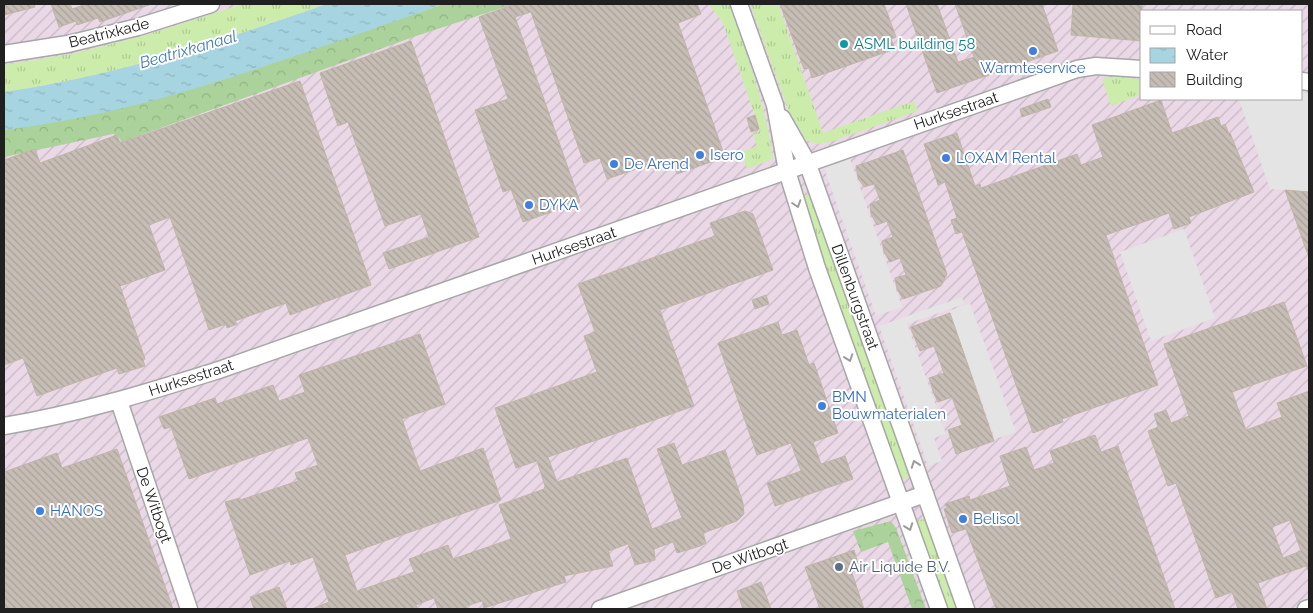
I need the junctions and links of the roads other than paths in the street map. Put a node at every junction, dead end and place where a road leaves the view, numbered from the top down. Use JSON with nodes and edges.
{"nodes":[{"id":1,"x":212,"y":4,"type":"edge"},
{"id":2,"x":739,"y":4,"type":"edge"},
{"id":3,"x":4,"y":54,"type":"edge"},
{"id":4,"x":1140,"y":70,"type":"edge"},
{"id":5,"x":775,"y":105,"type":"junction"},
{"id":6,"x":807,"y":162,"type":"junction"},
{"id":7,"x":787,"y":171,"type":"junction"},
{"id":8,"x":119,"y":401,"type":"junction"},
{"id":9,"x":4,"y":426,"type":"edge"},
{"id":10,"x":925,"y":494,"type":"junction"},
{"id":11,"x":900,"y":503,"type":"junction"},
{"id":12,"x":189,"y":609,"type":"edge"},
{"id":13,"x":600,"y":609,"type":"edge"},
{"id":14,"x":939,"y":609,"type":"edge"},
{"id":15,"x":966,"y":609,"type":"edge"}],
"edges":[{"from":1,"to":3,"type":"street","name":"Beatrixkade"},
{"from":2,"to":5,"type":"street","name":"Dillenburgstraat"},
{"from":4,"to":6,"type":"street","name":"Hurksestraat"},
{"from":5,"to":6,"type":"street","name":"Dillenburgstraat"},
{"from":5,"to":7,"type":"street","name":"Dillenburgstraat"},
{"from":6,"to":7,"type":"street","name":"Hurksestraat"},
{"from":10,"to":6,"type":"street","name":"Dillenburgstraat","one_way":true},
{"from":7,"to":8,"type":"street","name":"Hurksestraat"},
{"from":7,"to":11,"type":"street","name":"Dillenburgstraat","one_way":true},
{"from":8,"to":9,"type":"street","name":"Hurksestraat"},
{"from":8,"to":12,"type":"street","name":"De Witbogt"},
{"from":10,"to":11,"type":"street"},
{"from":10,"to":15,"type":"street","name":"Dillenburgstraat"},
{"from":11,"to":13,"type":"street","name":"De Witbogt"},
{"from":11,"to":14,"type":"street","name":"Dillenburgstraat","one_way":true}]}
